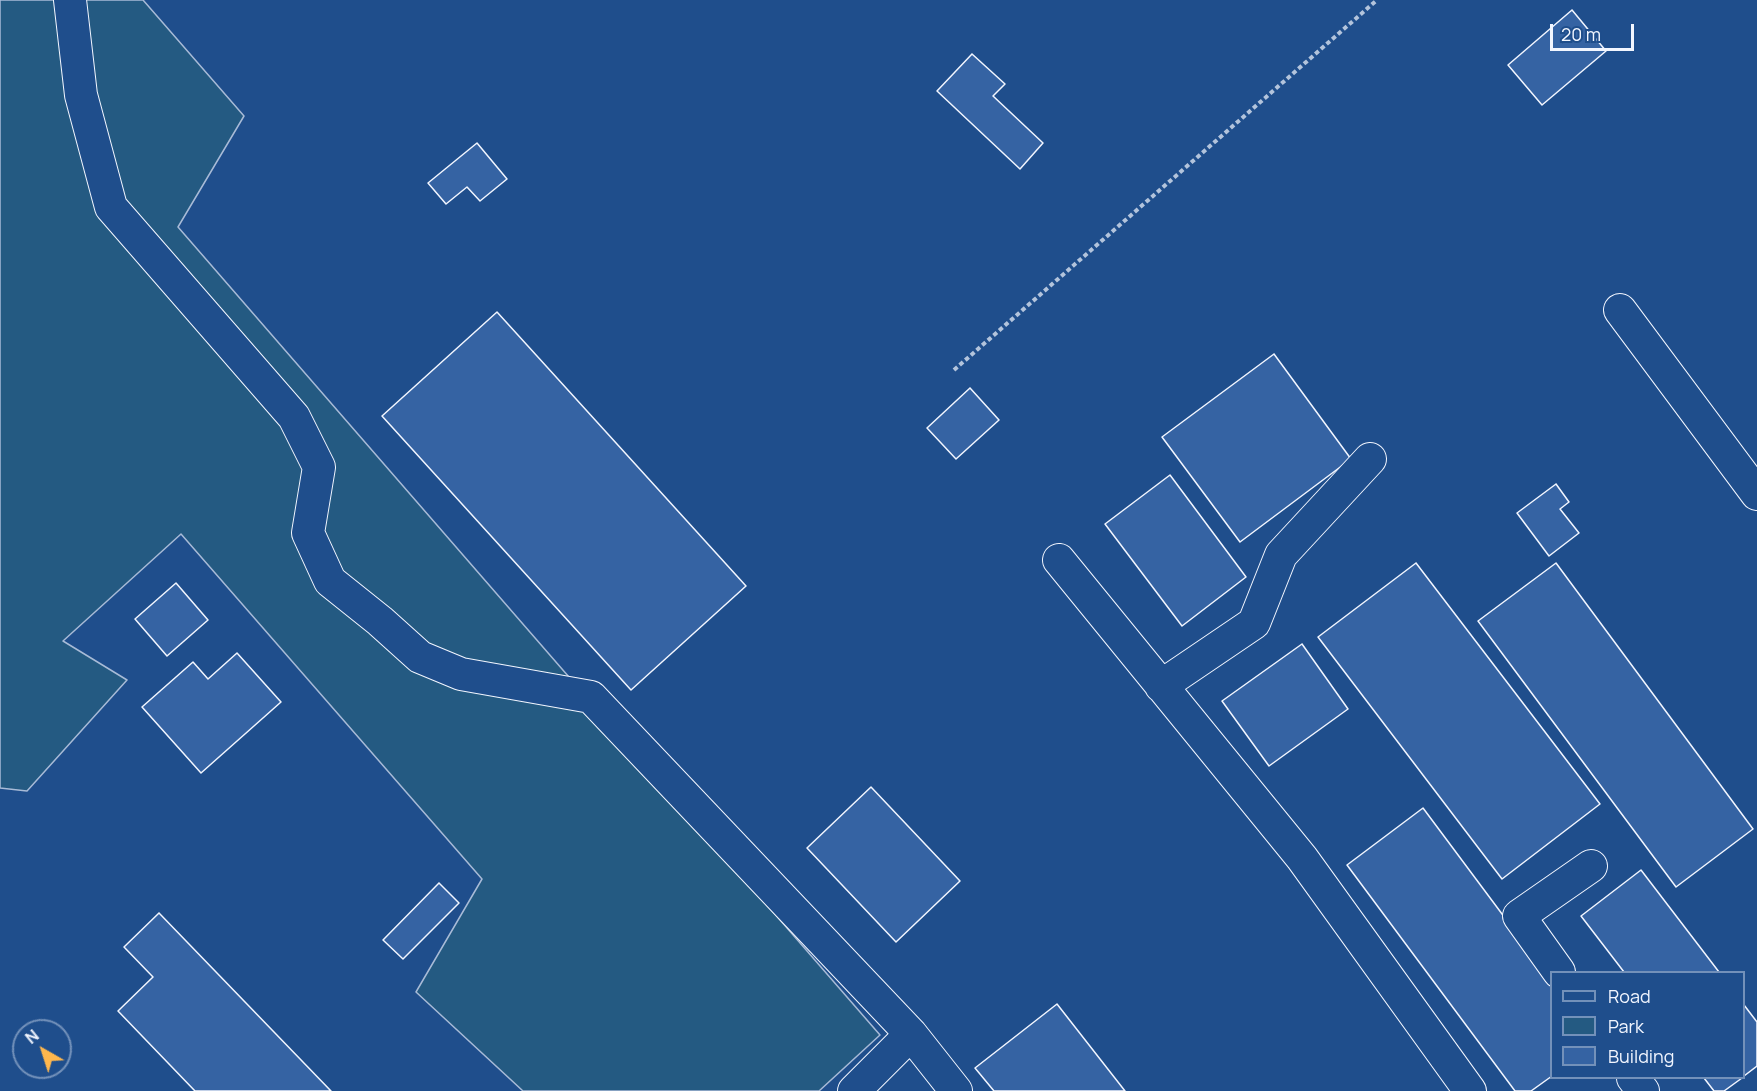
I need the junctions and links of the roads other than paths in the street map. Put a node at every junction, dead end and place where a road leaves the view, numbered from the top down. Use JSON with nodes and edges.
{"nodes":[{"id":1,"x":70,"y":0,"type":"edge"},
{"id":2,"x":1620,"y":310,"type":"dead end"},
{"id":3,"x":1370,"y":459,"type":"dead end"},
{"id":4,"x":1757,"y":494,"type":"edge"},
{"id":5,"x":1059,"y":560,"type":"dead end"},
{"id":6,"x":1161,"y":686,"type":"junction"},
{"id":7,"x":1591,"y":866,"type":"dead end"},
{"id":8,"x":1558,"y":971,"type":"edge"},
{"id":9,"x":911,"y":1034,"type":"junction"},
{"id":10,"x":854,"y":1091,"type":"edge"},
{"id":11,"x":956,"y":1091,"type":"edge"},
{"id":12,"x":1470,"y":1091,"type":"edge"}],
"edges":[{"from":1,"to":9,"type":"lane"},
{"from":2,"to":4,"type":"lane"},
{"from":3,"to":6,"type":"lane"},
{"from":5,"to":6,"type":"lane"},
{"from":6,"to":12,"type":"lane"},
{"from":7,"to":8,"type":"lane"},
{"from":9,"to":10,"type":"lane"},
{"from":9,"to":11,"type":"lane"}]}
